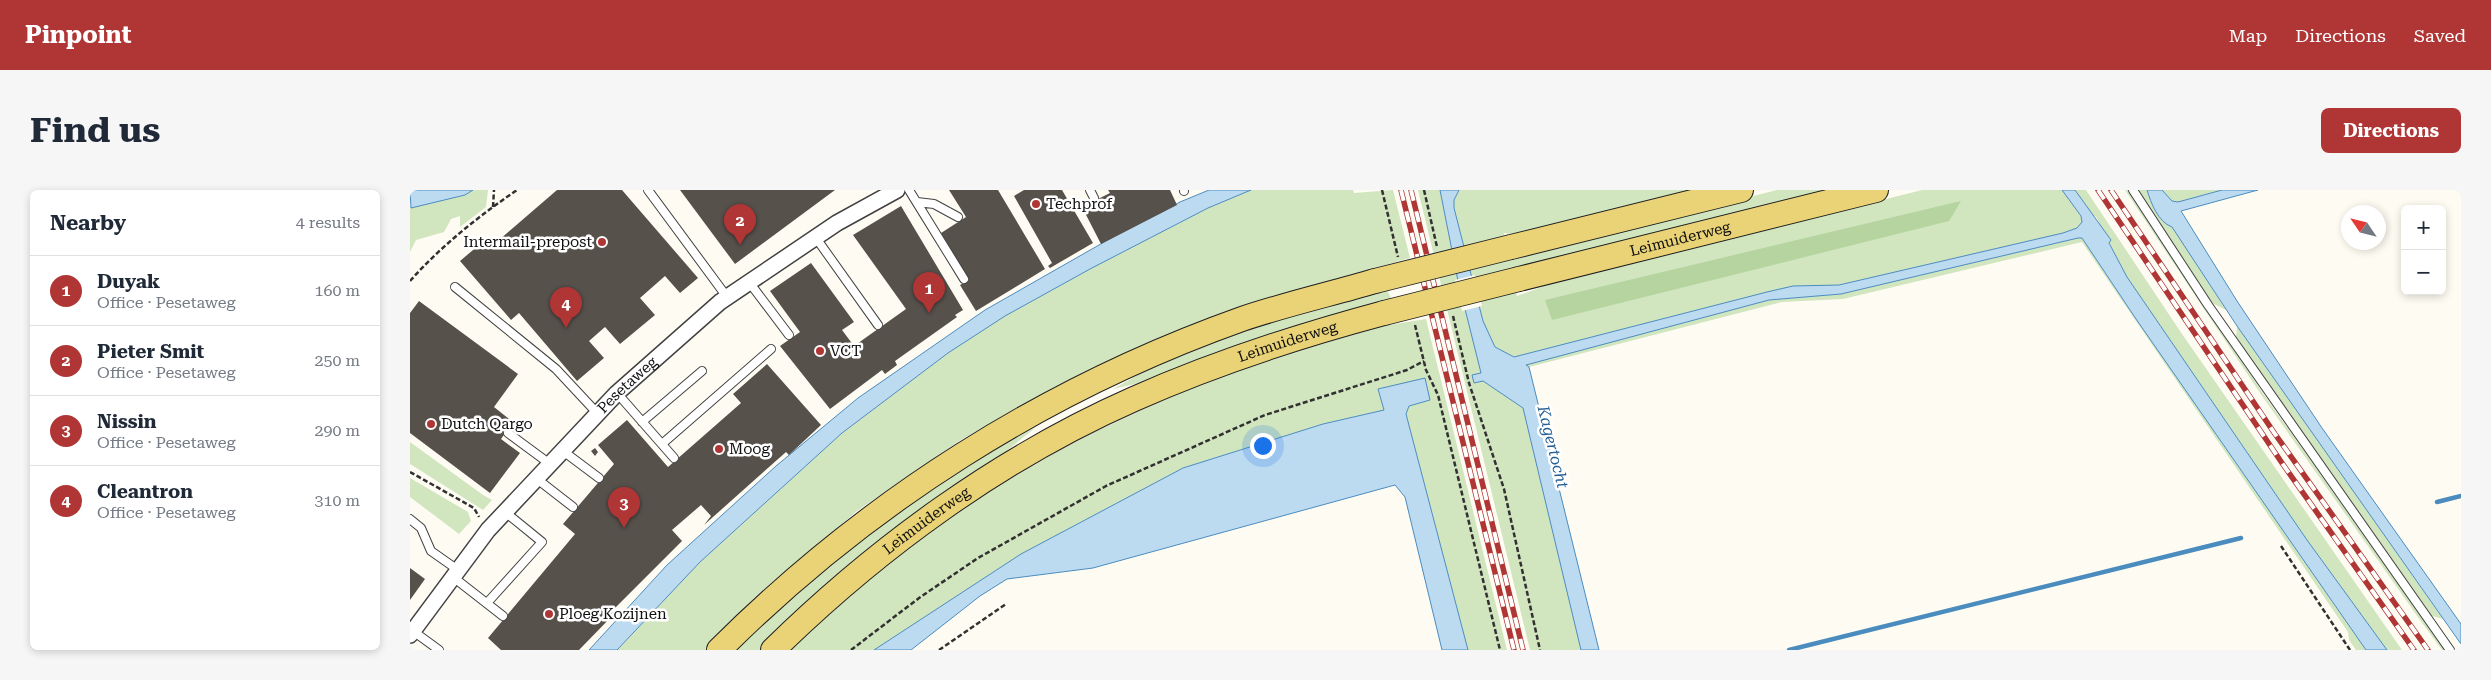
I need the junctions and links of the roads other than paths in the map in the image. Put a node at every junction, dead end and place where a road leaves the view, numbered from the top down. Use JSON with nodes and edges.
{"nodes":[{"id":1,"x":648,"y":190,"type":"edge"},
{"id":2,"x":897,"y":190,"type":"edge"},
{"id":3,"x":909,"y":190,"type":"edge"},
{"id":4,"x":1090,"y":190,"type":"edge"},
{"id":5,"x":1741,"y":190,"type":"edge"},
{"id":6,"x":1876,"y":190,"type":"edge"},
{"id":7,"x":2134,"y":190,"type":"edge"},
{"id":8,"x":1094,"y":198,"type":"dead end"},
{"id":9,"x":917,"y":202,"type":"junction"},
{"id":10,"x":958,"y":216,"type":"dead end"},
{"id":11,"x":816,"y":238,"type":"junction"},
{"id":12,"x":964,"y":279,"type":"dead end"},
{"id":13,"x":749,"y":282,"type":"junction"},
{"id":14,"x":454,"y":287,"type":"dead end"},
{"id":15,"x":727,"y":297,"type":"junction"},
{"id":16,"x":878,"y":325,"type":"dead end"},
{"id":17,"x":789,"y":335,"type":"dead end"},
{"id":18,"x":771,"y":350,"type":"dead end"},
{"id":19,"x":702,"y":371,"type":"dead end"},
{"id":20,"x":617,"y":393,"type":"junction"},
{"id":21,"x":598,"y":414,"type":"junction"},
{"id":22,"x":642,"y":422,"type":"junction"},
{"id":23,"x":508,"y":432,"type":"dead end"},
{"id":24,"x":662,"y":444,"type":"junction"},
{"id":25,"x":563,"y":451,"type":"junction"},
{"id":26,"x":674,"y":458,"type":"dead end"},
{"id":27,"x":550,"y":464,"type":"junction"},
{"id":28,"x":599,"y":478,"type":"dead end"},
{"id":29,"x":537,"y":479,"type":"junction"},
{"id":30,"x":573,"y":507,"type":"dead end"},
{"id":31,"x":505,"y":512,"type":"junction"},
{"id":32,"x":410,"y":519,"type":"edge"},
{"id":33,"x":456,"y":574,"type":"junction"},
{"id":34,"x":487,"y":603,"type":"junction"},
{"id":35,"x":503,"y":616,"type":"dead end"},
{"id":36,"x":411,"y":633,"type":"edge"},
{"id":37,"x":439,"y":650,"type":"edge"},
{"id":38,"x":719,"y":650,"type":"edge"},
{"id":39,"x":773,"y":650,"type":"edge"},
{"id":40,"x":2450,"y":650,"type":"edge"}],
"edges":[{"from":1,"to":15,"type":"lane"},
{"from":2,"to":11,"type":"street","name":"Pesetaweg"},
{"from":3,"to":9,"type":"lane"},
{"from":4,"to":8,"type":"lane"},
{"from":5,"to":38,"type":"main road","bridge":true},
{"from":6,"to":39,"type":"main road","name":"Leimuiderweg","bridge":true},
{"from":7,"to":40,"type":"lane"},
{"from":9,"to":10,"type":"lane"},
{"from":9,"to":12,"type":"lane"},
{"from":11,"to":13,"type":"street","name":"Pesetaweg"},
{"from":11,"to":16,"type":"lane"},
{"from":13,"to":15,"type":"street","name":"Pesetaweg"},
{"from":13,"to":17,"type":"lane"},
{"from":14,"to":21,"type":"lane"},
{"from":15,"to":20,"type":"street","name":"Pesetaweg"},
{"from":18,"to":24,"type":"lane"},
{"from":19,"to":22,"type":"lane"},
{"from":20,"to":21,"type":"street","name":"Pesetaweg"},
{"from":20,"to":22,"type":"lane"},
{"from":21,"to":25,"type":"street","name":"Pesetaweg"},
{"from":22,"to":24,"type":"lane"},
{"from":23,"to":27,"type":"lane"},
{"from":24,"to":26,"type":"lane"},
{"from":25,"to":27,"type":"street","name":"Pesetaweg"},
{"from":25,"to":28,"type":"lane"},
{"from":27,"to":29,"type":"street","name":"Pesetaweg"},
{"from":29,"to":30,"type":"lane"},
{"from":29,"to":31,"type":"street","name":"Pesetaweg"},
{"from":31,"to":33,"type":"street","name":"Pesetaweg"},
{"from":31,"to":34,"type":"lane"},
{"from":32,"to":33,"type":"lane"},
{"from":33,"to":34,"type":"lane"},
{"from":33,"to":36,"type":"street","name":"Pesetaweg"},
{"from":34,"to":35,"type":"lane"},
{"from":36,"to":37,"type":"lane"}]}
